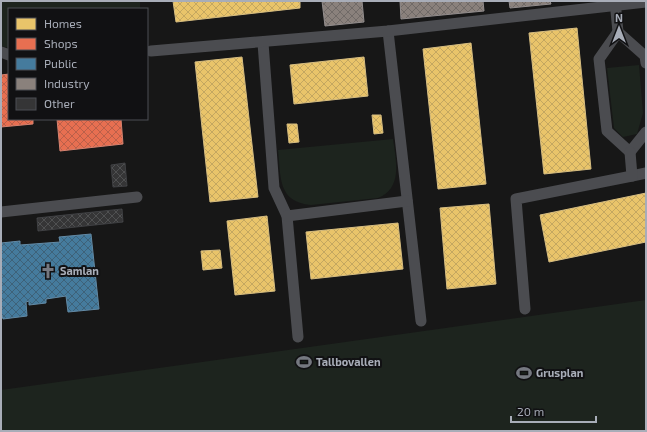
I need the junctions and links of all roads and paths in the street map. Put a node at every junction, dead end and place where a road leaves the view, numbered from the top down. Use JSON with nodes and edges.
{"nodes":[{"id":1,"x":646,"y":2,"type":"edge"},
{"id":2,"x":615,"y":3,"type":"edge"},
{"id":3,"x":388,"y":31,"type":"junction"},
{"id":4,"x":618,"y":32,"type":"junction"},
{"id":5,"x":263,"y":43,"type":"junction"},
{"id":6,"x":151,"y":51,"type":"dead end"},
{"id":7,"x":646,"y":63,"type":"edge"},
{"id":8,"x":646,"y":132,"type":"edge"},
{"id":9,"x":630,"y":152,"type":"junction"},
{"id":10,"x":646,"y":173,"type":"edge"},
{"id":11,"x":632,"y":176,"type":"junction"},
{"id":12,"x":137,"y":197,"type":"dead end"},
{"id":13,"x":407,"y":201,"type":"junction"},
{"id":14,"x":1,"y":212,"type":"edge"},
{"id":15,"x":288,"y":216,"type":"junction"},
{"id":16,"x":525,"y":309,"type":"dead end"},
{"id":17,"x":421,"y":321,"type":"dead end"},
{"id":18,"x":298,"y":337,"type":"dead end"}],
"edges":[{"from":1,"to":2,"type":"lane"},
{"from":2,"to":3,"type":"lane"},
{"from":2,"to":4,"type":"lane"},
{"from":3,"to":5,"type":"lane"},
{"from":3,"to":13,"type":"lane"},
{"from":4,"to":7,"type":"lane"},
{"from":4,"to":9,"type":"lane"},
{"from":5,"to":6,"type":"lane"},
{"from":5,"to":15,"type":"lane"},
{"from":8,"to":9,"type":"lane"},
{"from":9,"to":11,"type":"lane"},
{"from":10,"to":11,"type":"lane"},
{"from":11,"to":16,"type":"lane"},
{"from":12,"to":14,"type":"lane"},
{"from":13,"to":15,"type":"lane"},
{"from":13,"to":17,"type":"lane"},
{"from":15,"to":18,"type":"lane"}]}
